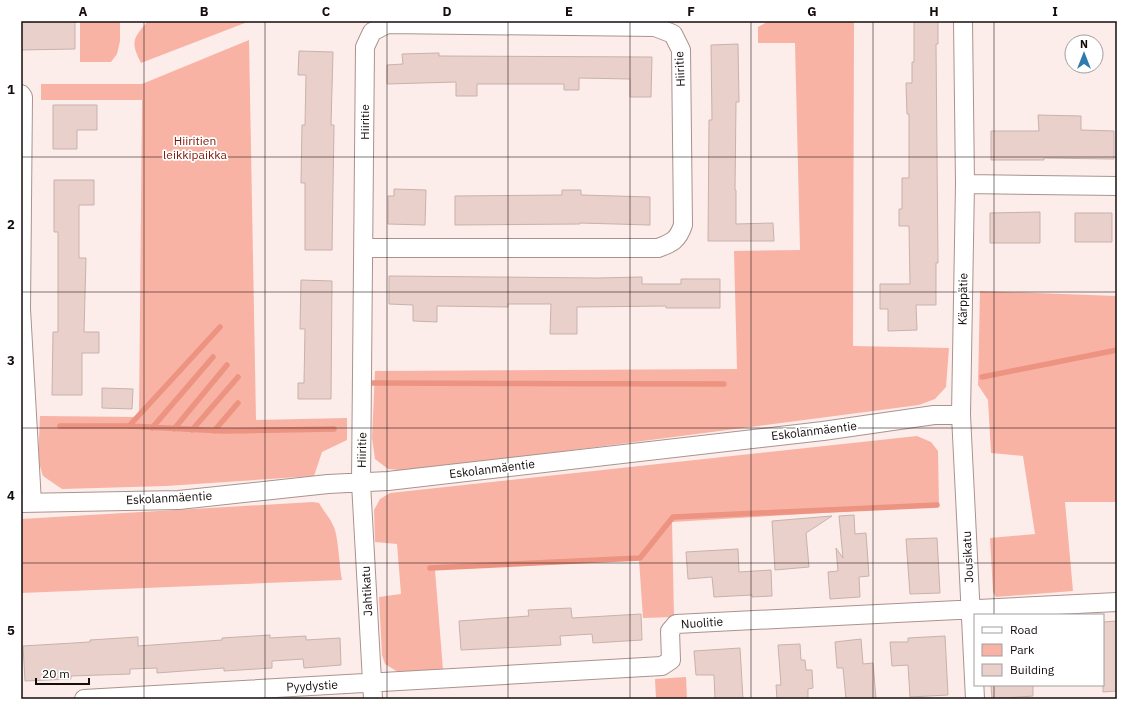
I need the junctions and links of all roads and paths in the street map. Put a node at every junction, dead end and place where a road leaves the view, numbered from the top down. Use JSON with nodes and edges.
{"nodes":[{"id":1,"x":963,"y":21,"type":"edge"},
{"id":2,"x":21,"y":94,"type":"edge"},
{"id":3,"x":965,"y":184,"type":"junction"},
{"id":4,"x":1117,"y":186,"type":"edge"},
{"id":5,"x":364,"y":248,"type":"junction"},
{"id":6,"x":21,"y":309,"type":"edge"},
{"id":7,"x":961,"y":415,"type":"junction"},
{"id":8,"x":361,"y":484,"type":"junction"},
{"id":9,"x":26,"y":503,"type":"edge"},
{"id":10,"x":1117,"y":602,"type":"edge"},
{"id":11,"x":971,"y":610,"type":"junction"},
{"id":12,"x":974,"y":677,"type":"edge"},
{"id":13,"x":974,"y":686,"type":"edge"},
{"id":14,"x":372,"y":691,"type":"edge"},
{"id":15,"x":84,"y":699,"type":"edge"},
{"id":16,"x":975,"y":699,"type":"edge"}],
"edges":[{"from":1,"to":3,"type":"street","name":"Kärppätie"},
{"from":2,"to":6,"type":"street"},
{"from":3,"to":4,"type":"street"},
{"from":3,"to":7,"type":"street","name":"Kärppätie"},
{"from":5,"to":5,"type":"street","name":"Hiiritie"},
{"from":5,"to":8,"type":"street","name":"Hiiritie"},
{"from":6,"to":9,"type":"street"},
{"from":7,"to":8,"type":"street","name":"Eskolanmäentie"},
{"from":7,"to":11,"type":"street","name":"Jousikatu"},
{"from":8,"to":9,"type":"street","name":"Eskolanmäentie"},
{"from":8,"to":14,"type":"street","name":"Jahtikatu"},
{"from":10,"to":11,"type":"street"},
{"from":11,"to":12,"type":"street","name":"Jousikatu"},
{"from":11,"to":14,"type":"street","name":"Nuolitie"},
{"from":13,"to":16,"type":"street","name":"Jousikatu"},
{"from":14,"to":15,"type":"street","name":"Pyydystie"}]}
